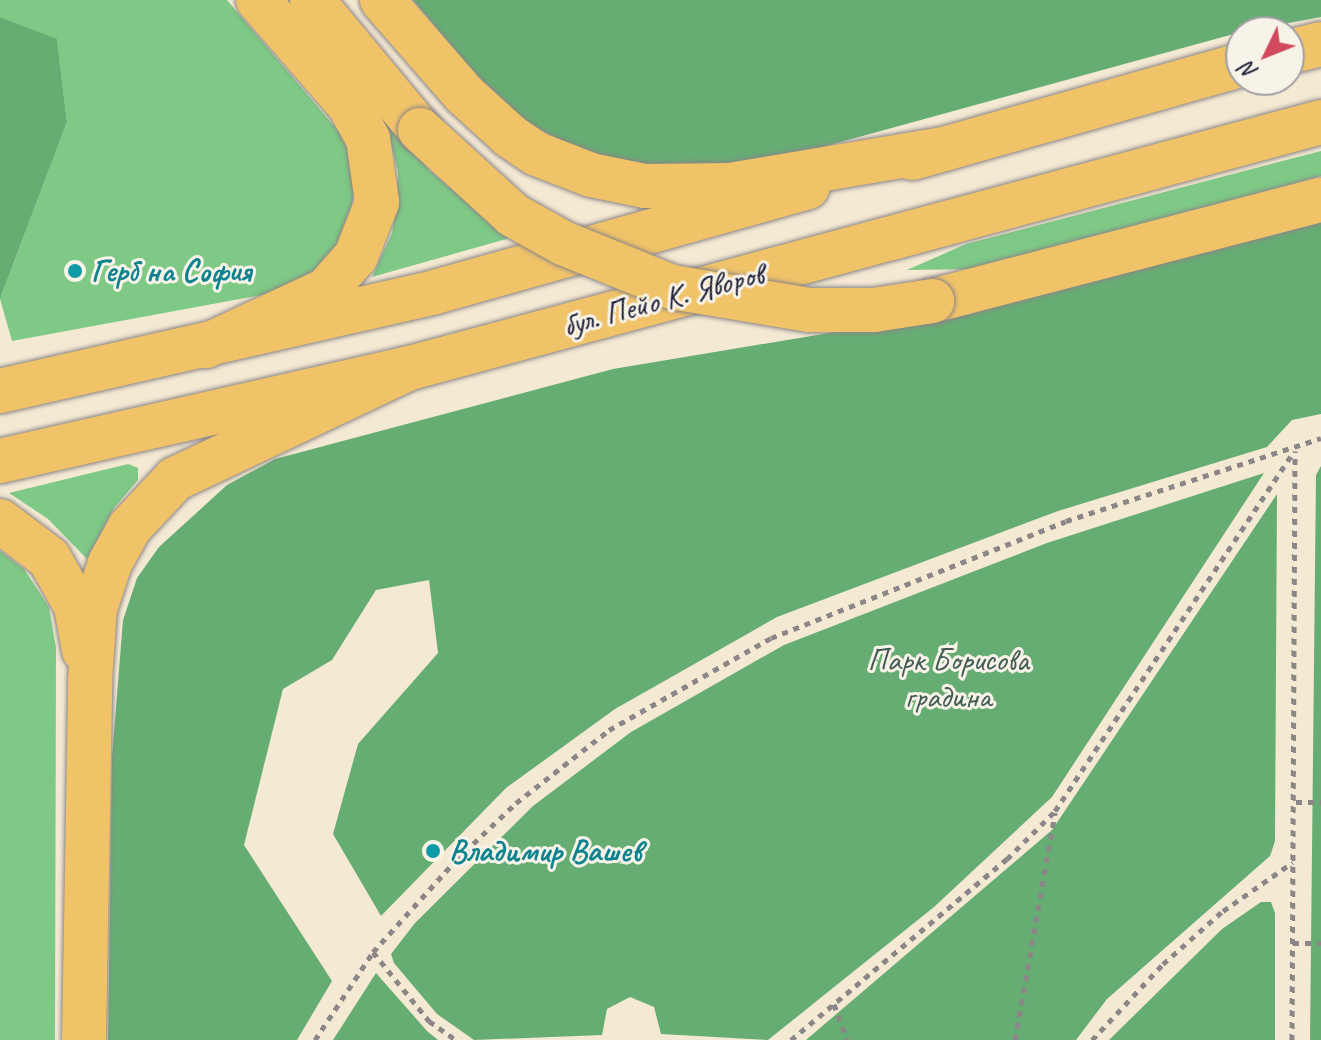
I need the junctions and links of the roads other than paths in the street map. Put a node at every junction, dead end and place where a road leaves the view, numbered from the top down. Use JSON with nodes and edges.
{"nodes":[{"id":1,"x":258,"y":0,"type":"edge"},
{"id":2,"x":312,"y":0,"type":"edge"},
{"id":3,"x":382,"y":0,"type":"edge"},
{"id":4,"x":1225,"y":70,"type":"edge"},
{"id":5,"x":1321,"y":122,"type":"edge"},
{"id":6,"x":948,"y":148,"type":"junction"},
{"id":7,"x":1321,"y":200,"type":"edge"},
{"id":8,"x":206,"y":346,"type":"junction"},
{"id":9,"x":410,"y":368,"type":"junction"},
{"id":10,"x":0,"y":391,"type":"edge"},
{"id":11,"x":0,"y":461,"type":"edge"},
{"id":12,"x":0,"y":521,"type":"edge"},
{"id":13,"x":90,"y":680,"type":"junction"},
{"id":14,"x":84,"y":1040,"type":"edge"}],
"edges":[{"from":1,"to":8,"type":"main road"},
{"from":2,"to":7,"type":"main road","bridge":true},
{"from":3,"to":6,"type":"main road"},
{"from":4,"to":6,"type":"main road"},
{"from":5,"to":9,"type":"main road","name":"бул. Пейо К. Яворов"},
{"from":6,"to":8,"type":"main road"},
{"from":8,"to":10,"type":"main road"},
{"from":9,"to":11,"type":"main road","name":"бул. Пейо К. Яворов"},
{"from":9,"to":13,"type":"main road"},
{"from":12,"to":13,"type":"main road"},
{"from":13,"to":14,"type":"main road"}]}
